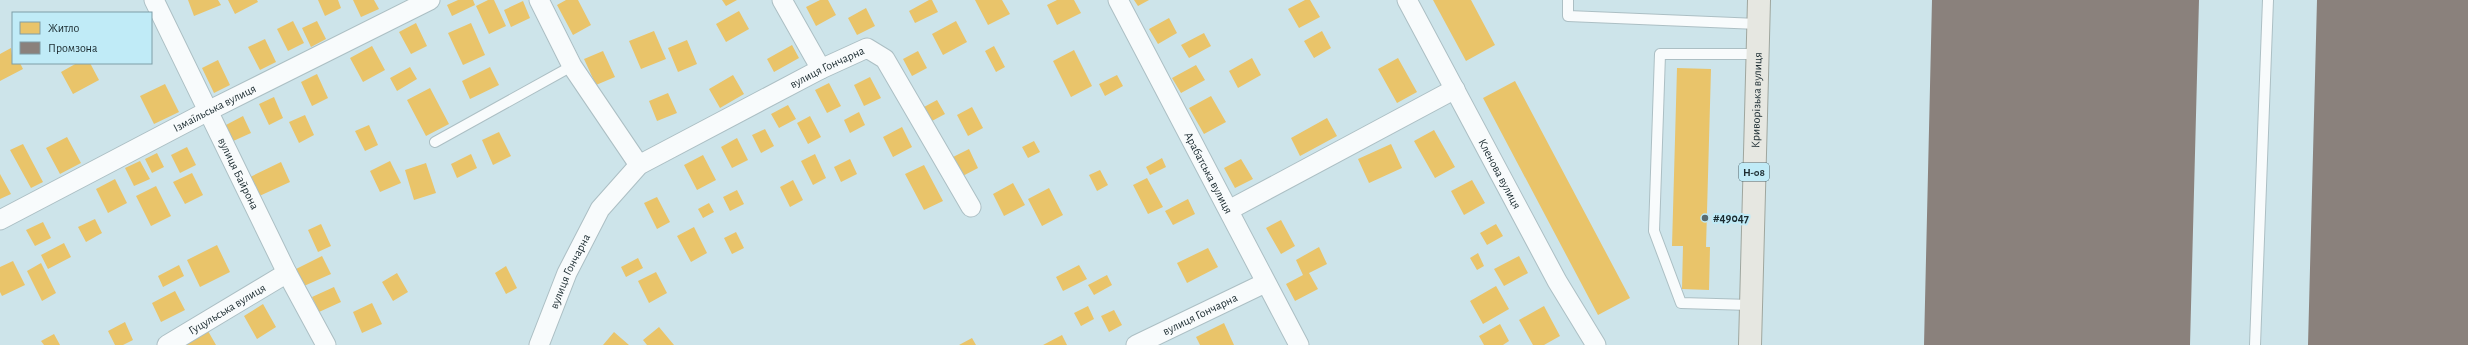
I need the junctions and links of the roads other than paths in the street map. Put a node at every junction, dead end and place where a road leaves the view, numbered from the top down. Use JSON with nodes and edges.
{"nodes":[{"id":1,"x":154,"y":0,"type":"edge"},
{"id":2,"x":430,"y":0,"type":"edge"},
{"id":3,"x":539,"y":0,"type":"edge"},
{"id":4,"x":782,"y":0,"type":"edge"},
{"id":5,"x":1118,"y":0,"type":"edge"},
{"id":6,"x":1407,"y":0,"type":"edge"},
{"id":7,"x":1568,"y":0,"type":"edge"},
{"id":8,"x":1759,"y":0,"type":"edge"},
{"id":9,"x":2268,"y":0,"type":"edge"},
{"id":10,"x":1758,"y":24,"type":"junction"},
{"id":11,"x":1758,"y":54,"type":"junction"},
{"id":12,"x":572,"y":66,"type":"junction"},
{"id":13,"x":821,"y":69,"type":"junction"},
{"id":14,"x":1455,"y":89,"type":"junction"},
{"id":15,"x":208,"y":111,"type":"junction"},
{"id":16,"x":435,"y":142,"type":"dead end"},
{"id":17,"x":639,"y":165,"type":"junction"},
{"id":18,"x":971,"y":207,"type":"dead end"},
{"id":19,"x":1229,"y":210,"type":"junction"},
{"id":20,"x":0,"y":220,"type":"edge"},
{"id":21,"x":287,"y":273,"type":"junction"},
{"id":22,"x":1265,"y":283,"type":"junction"},
{"id":23,"x":1751,"y":305,"type":"junction"},
{"id":24,"x":167,"y":345,"type":"edge"},
{"id":25,"x":326,"y":345,"type":"edge"},
{"id":26,"x":539,"y":345,"type":"edge"},
{"id":27,"x":1136,"y":345,"type":"edge"},
{"id":28,"x":1299,"y":345,"type":"edge"},
{"id":29,"x":1596,"y":345,"type":"edge"},
{"id":30,"x":1750,"y":345,"type":"edge"},
{"id":31,"x":2255,"y":345,"type":"edge"}],
"edges":[{"from":1,"to":15,"type":"street","name":"вулиця Байрона"},
{"from":2,"to":15,"type":"street","name":"Ізмаїльська вулиця"},
{"from":3,"to":12,"type":"street"},
{"from":4,"to":13,"type":"street"},
{"from":5,"to":19,"type":"street","name":"Арабатська вулиця"},
{"from":6,"to":14,"type":"street","name":"Кленова вулиця"},
{"from":7,"to":10,"type":"lane"},
{"from":8,"to":10,"type":"main road","name":"Криворізька вулиця","number":"Н-08"},
{"from":9,"to":31,"type":"lane"},
{"from":10,"to":11,"type":"main road","name":"Криворізька вулиця","number":"Н-08"},
{"from":11,"to":23,"type":"main road","name":"Криворізька вулиця","number":"Н-08"},
{"from":11,"to":23,"type":"lane"},
{"from":12,"to":16,"type":"lane"},
{"from":12,"to":17,"type":"street"},
{"from":13,"to":17,"type":"street","name":"вулиця Гончарна"},
{"from":13,"to":18,"type":"street","name":"вулиця Гончарна"},
{"from":14,"to":19,"type":"street"},
{"from":14,"to":29,"type":"street","name":"Кленова вулиця"},
{"from":15,"to":20,"type":"street","name":"Ізмаїльська вулиця"},
{"from":15,"to":21,"type":"street","name":"вулиця Байрона"},
{"from":17,"to":26,"type":"street","name":"вулиця Гончарна"},
{"from":19,"to":22,"type":"street","name":"Арабатська вулиця"},
{"from":21,"to":24,"type":"street","name":"Гуцульська вулиця"},
{"from":21,"to":25,"type":"street","name":"вулиця Байрона"},
{"from":22,"to":27,"type":"street","name":"вулиця Гончарна"},
{"from":22,"to":28,"type":"street","name":"Арабатська вулиця"},
{"from":23,"to":30,"type":"main road","name":"Криворізька вулиця","number":"Н-08"}]}
